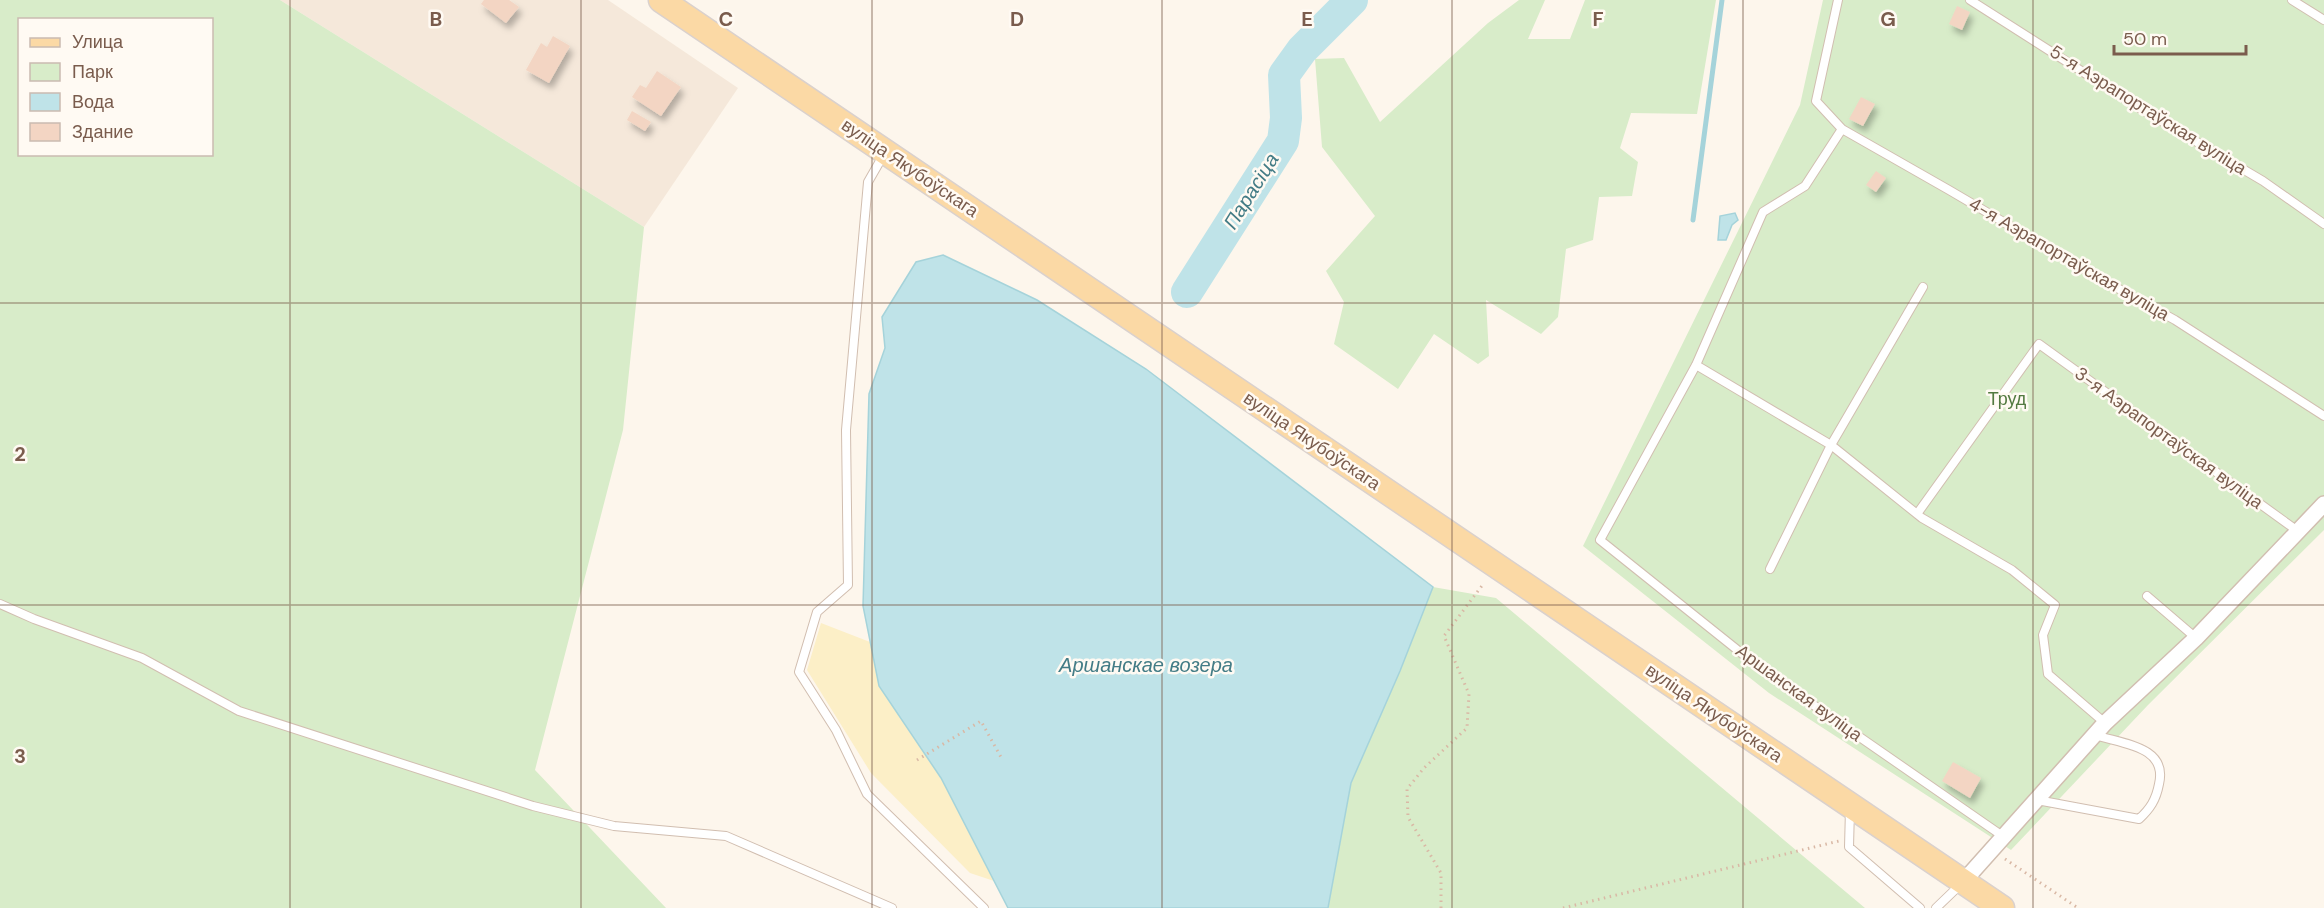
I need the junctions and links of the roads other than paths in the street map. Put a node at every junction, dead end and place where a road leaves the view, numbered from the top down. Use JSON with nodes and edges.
{"nodes":[{"id":1,"x":661,"y":0,"type":"edge"},
{"id":2,"x":1838,"y":0,"type":"edge"},
{"id":3,"x":1970,"y":0,"type":"edge"},
{"id":4,"x":2292,"y":0,"type":"edge"},
{"id":5,"x":2324,"y":20,"type":"edge"},
{"id":6,"x":1842,"y":129,"type":"junction"},
{"id":7,"x":885,"y":152,"type":"junction"},
{"id":8,"x":2324,"y":224,"type":"edge"},
{"id":9,"x":1923,"y":287,"type":"dead end"},
{"id":10,"x":1696,"y":365,"type":"junction"},
{"id":11,"x":2324,"y":416,"type":"edge"},
{"id":12,"x":1831,"y":445,"type":"junction"},
{"id":13,"x":2324,"y":504,"type":"edge"},
{"id":14,"x":1917,"y":514,"type":"junction"},
{"id":15,"x":2299,"y":532,"type":"junction"},
{"id":16,"x":1770,"y":569,"type":"dead end"},
{"id":17,"x":2147,"y":596,"type":"dead end"},
{"id":18,"x":0,"y":604,"type":"edge"},
{"id":19,"x":2196,"y":638,"type":"junction"},
{"id":20,"x":2100,"y":729,"type":"junction"},
{"id":21,"x":2037,"y":800,"type":"junction"},
{"id":22,"x":1850,"y":805,"type":"junction"},
{"id":23,"x":2004,"y":837,"type":"junction"},
{"id":24,"x":1964,"y":882,"type":"junction"},
{"id":25,"x":892,"y":908,"type":"edge"},
{"id":26,"x":984,"y":908,"type":"edge"},
{"id":27,"x":1920,"y":908,"type":"edge"},
{"id":28,"x":1936,"y":908,"type":"edge"},
{"id":29,"x":2002,"y":908,"type":"edge"}],
"edges":[{"from":1,"to":7,"type":"main road","name":"вуліца Якубоўскага"},
{"from":2,"to":6,"type":"lane","name":"4-я Аэрапортаўская вуліца"},
{"from":3,"to":8,"type":"lane","name":"5-я Аэрапортаўская вуліца"},
{"from":4,"to":5,"type":"lane"},
{"from":6,"to":10,"type":"lane"},
{"from":6,"to":11,"type":"lane","name":"4-я Аэрапортаўская вуліца"},
{"from":7,"to":22,"type":"main road","name":"вуліца Якубоўскага"},
{"from":7,"to":26,"type":"lane"},
{"from":9,"to":12,"type":"lane"},
{"from":10,"to":12,"type":"lane"},
{"from":10,"to":23,"type":"lane","name":"Аршанская вуліца"},
{"from":12,"to":14,"type":"lane"},
{"from":12,"to":16,"type":"lane"},
{"from":13,"to":15,"type":"street"},
{"from":14,"to":15,"type":"lane","name":"3-я Аэрапортаўская вуліца"},
{"from":14,"to":20,"type":"lane"},
{"from":15,"to":19,"type":"street"},
{"from":17,"to":19,"type":"lane"},
{"from":18,"to":25,"type":"lane"},
{"from":19,"to":20,"type":"street"},
{"from":20,"to":21,"type":"street"},
{"from":20,"to":21,"type":"lane"},
{"from":21,"to":23,"type":"street"},
{"from":22,"to":24,"type":"main road","name":"вуліца Якубоўскага"},
{"from":22,"to":27,"type":"lane"},
{"from":23,"to":24,"type":"street"},
{"from":24,"to":28,"type":"lane"},
{"from":24,"to":29,"type":"main road","name":"вуліца Якубоўскага"}]}
